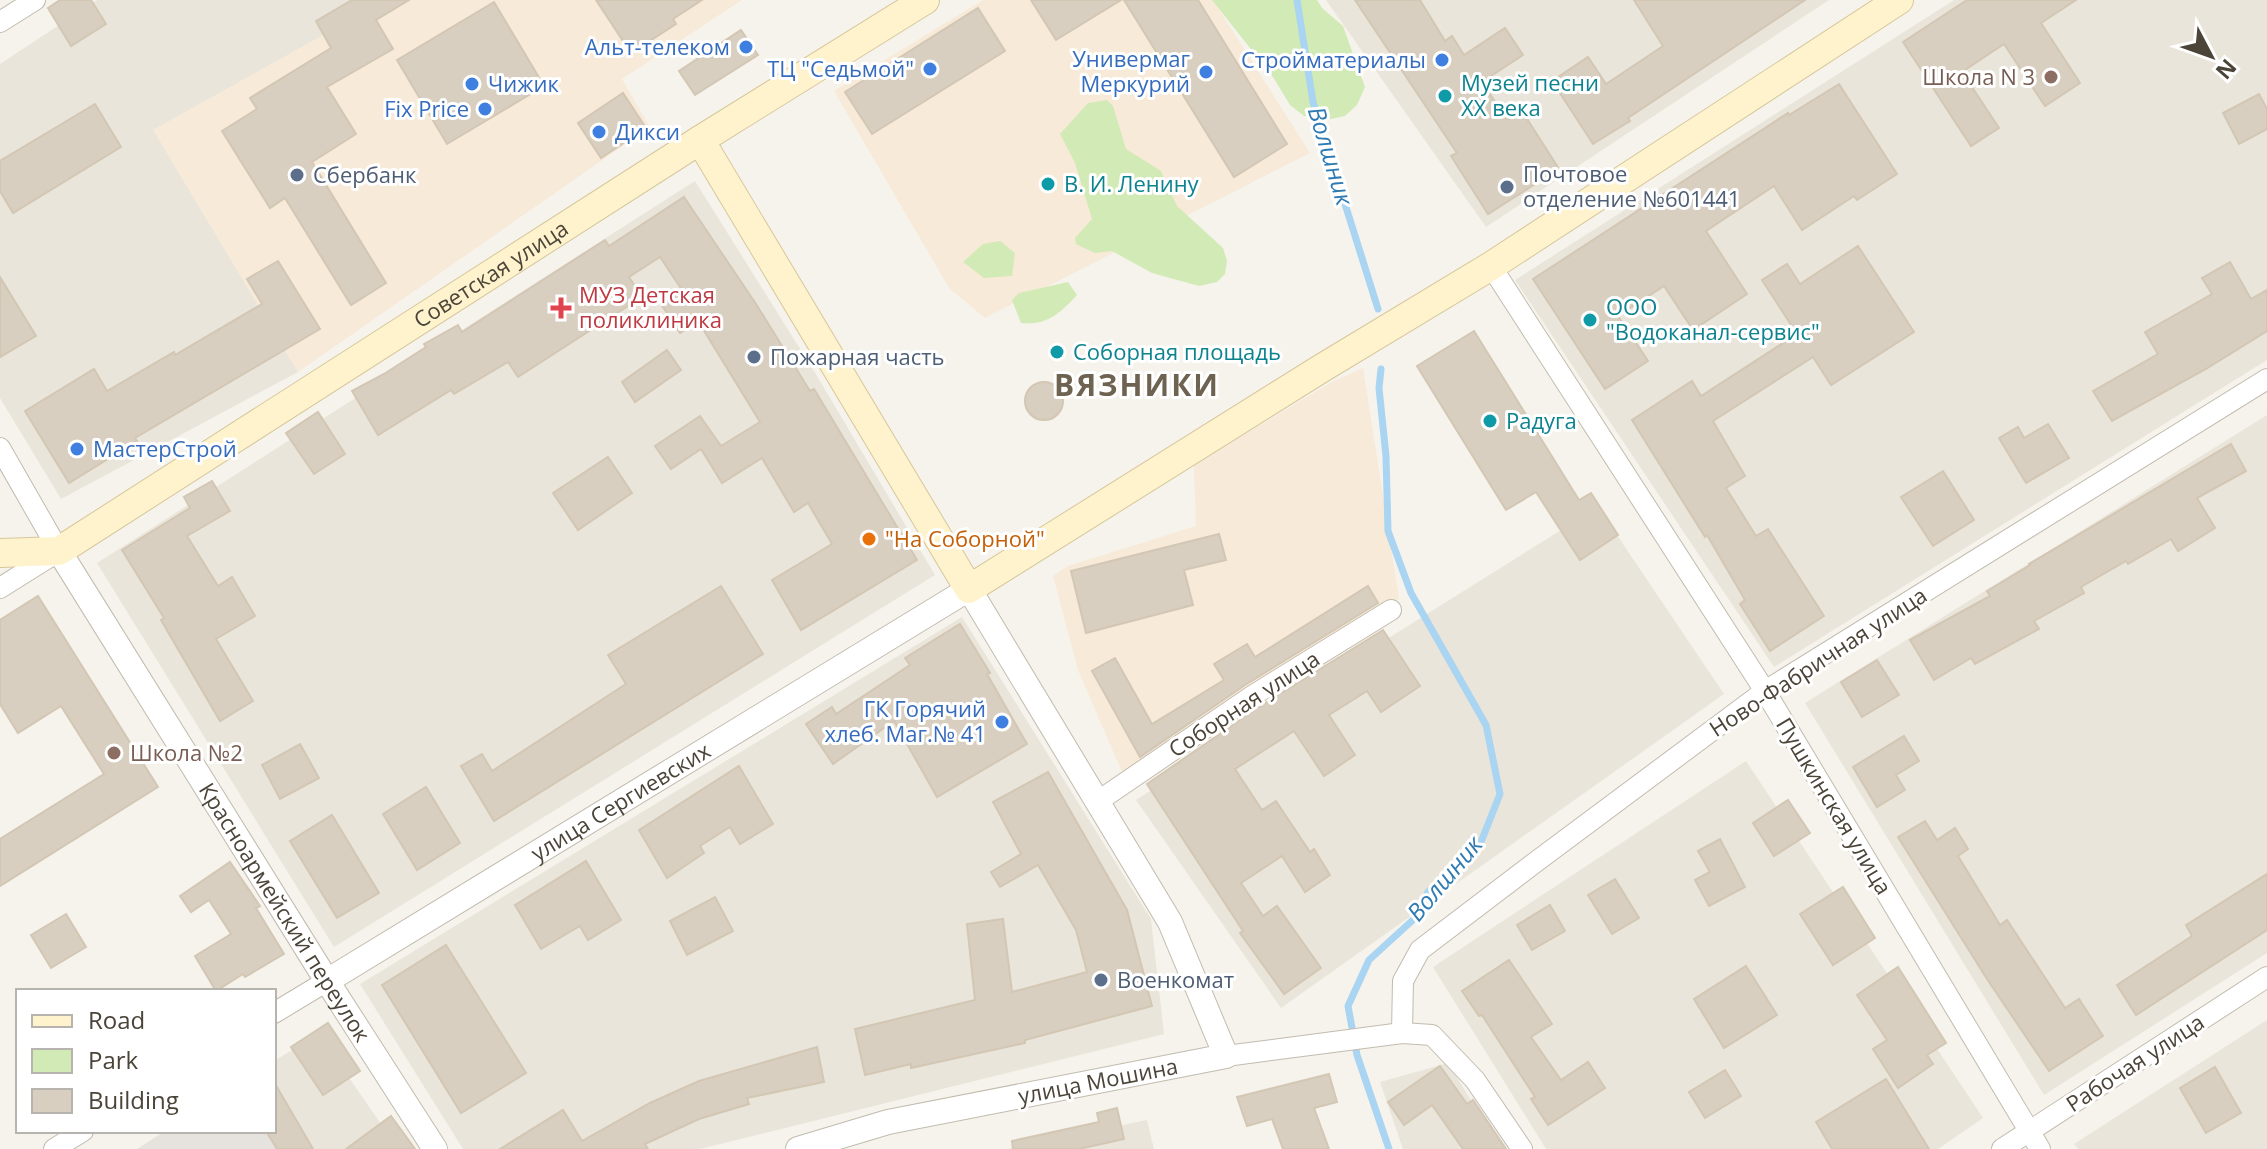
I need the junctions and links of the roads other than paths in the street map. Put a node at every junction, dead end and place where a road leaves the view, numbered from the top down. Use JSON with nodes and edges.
{"nodes":[{"id":1,"x":35,"y":0,"type":"edge"},
{"id":2,"x":925,"y":0,"type":"edge"},
{"id":3,"x":1899,"y":0,"type":"edge"},
{"id":4,"x":0,"y":22,"type":"edge"},
{"id":5,"x":700,"y":140,"type":"junction"},
{"id":6,"x":1491,"y":266,"type":"junction"},
{"id":7,"x":2267,"y":379,"type":"edge"},
{"id":8,"x":0,"y":448,"type":"edge"},
{"id":9,"x":59,"y":551,"type":"junction"},
{"id":10,"x":0,"y":553,"type":"edge"},
{"id":11,"x":0,"y":588,"type":"edge"},
{"id":12,"x":969,"y":589,"type":"junction"},
{"id":13,"x":1391,"y":610,"type":"dead end"},
{"id":14,"x":1765,"y":691,"type":"junction"},
{"id":15,"x":1097,"y":802,"type":"junction"},
{"id":16,"x":2267,"y":977,"type":"edge"},
{"id":17,"x":327,"y":981,"type":"junction"},
{"id":18,"x":276,"y":1012,"type":"edge"},
{"id":19,"x":1402,"y":1033,"type":"junction"},
{"id":20,"x":1226,"y":1056,"type":"junction"},
{"id":21,"x":80,"y":1133,"type":"edge"},
{"id":22,"x":2034,"y":1141,"type":"edge"},
{"id":23,"x":54,"y":1149,"type":"edge"},
{"id":24,"x":435,"y":1149,"type":"edge"},
{"id":25,"x":798,"y":1149,"type":"edge"},
{"id":26,"x":1522,"y":1149,"type":"edge"},
{"id":27,"x":2002,"y":1149,"type":"edge"}],
"edges":[{"from":1,"to":4,"type":"street"},
{"from":2,"to":5,"type":"main road","name":"Советская улица"},
{"from":3,"to":6,"type":"main road"},
{"from":5,"to":9,"type":"main road","name":"Советская улица"},
{"from":5,"to":12,"type":"main road"},
{"from":6,"to":12,"type":"main road"},
{"from":6,"to":14,"type":"street","name":"Пушкинская улица"},
{"from":7,"to":14,"type":"street","name":"Ново-Фабричная улица"},
{"from":8,"to":9,"type":"street"},
{"from":9,"to":10,"type":"main road"},
{"from":9,"to":11,"type":"street"},
{"from":9,"to":17,"type":"street","name":"Красноармейский переулок"},
{"from":12,"to":15,"type":"street"},
{"from":12,"to":17,"type":"street","name":"улица Сергиевских"},
{"from":13,"to":15,"type":"street","name":"Соборная улица"},
{"from":14,"to":19,"type":"street","name":"Ново-Фабричная улица"},
{"from":14,"to":22,"type":"street","name":"Пушкинская улица"},
{"from":15,"to":20,"type":"street"},
{"from":16,"to":22,"type":"street","name":"Рабочая улица"},
{"from":17,"to":18,"type":"street","name":"улица Сергиевских"},
{"from":17,"to":24,"type":"street","name":"Красноармейский переулок"},
{"from":19,"to":20,"type":"street","name":"улица Мошина"},
{"from":19,"to":26,"type":"street"},
{"from":20,"to":25,"type":"street","name":"улица Мошина"},
{"from":21,"to":23,"type":"street"},
{"from":22,"to":27,"type":"street","name":"Рабочая улица"}]}
